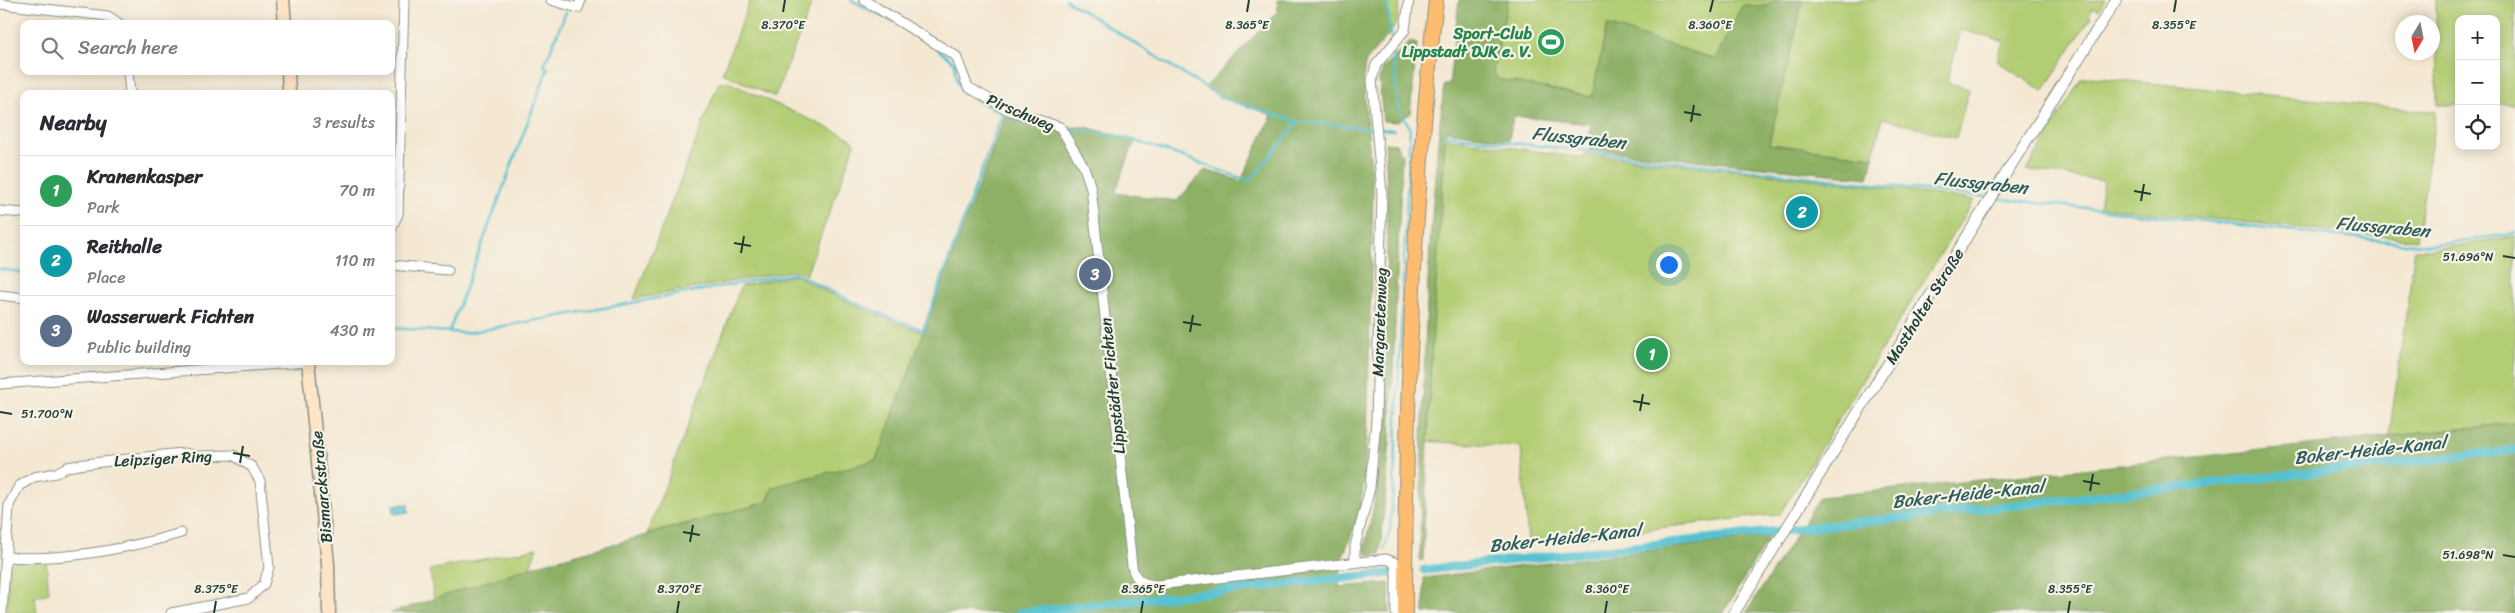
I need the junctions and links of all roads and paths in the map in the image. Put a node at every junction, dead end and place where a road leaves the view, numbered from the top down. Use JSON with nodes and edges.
{"nodes":[{"id":1,"x":283,"y":0,"type":"edge"},
{"id":2,"x":404,"y":0,"type":"edge"},
{"id":3,"x":551,"y":0,"type":"edge"},
{"id":4,"x":864,"y":0,"type":"edge"},
{"id":5,"x":1409,"y":0,"type":"edge"},
{"id":6,"x":1436,"y":0,"type":"edge"},
{"id":7,"x":1445,"y":0,"type":"edge"},
{"id":8,"x":2116,"y":0,"type":"edge"},
{"id":9,"x":0,"y":4,"type":"edge"},
{"id":10,"x":579,"y":4,"type":"edge"},
{"id":11,"x":114,"y":20,"type":"edge"},
{"id":12,"x":285,"y":20,"type":"edge"},
{"id":13,"x":128,"y":75,"type":"edge"},
{"id":14,"x":288,"y":75,"type":"edge"},
{"id":15,"x":130,"y":90,"type":"edge"},
{"id":16,"x":289,"y":90,"type":"edge"},
{"id":17,"x":1091,"y":188,"type":"joint"},
{"id":18,"x":0,"y":211,"type":"edge"},
{"id":19,"x":20,"y":214,"type":"edge"},
{"id":20,"x":395,"y":220,"type":"edge"},
{"id":21,"x":395,"y":265,"type":"edge"},
{"id":22,"x":448,"y":270,"type":"dead end"},
{"id":23,"x":0,"y":295,"type":"edge"},
{"id":24,"x":20,"y":298,"type":"edge"},
{"id":25,"x":266,"y":365,"type":"edge"},
{"id":26,"x":308,"y":365,"type":"edge"},
{"id":27,"x":0,"y":384,"type":"edge"},
{"id":28,"x":181,"y":533,"type":"dead end"},
{"id":29,"x":5,"y":557,"type":"junction"},
{"id":30,"x":1354,"y":562,"type":"junction"},
{"id":31,"x":2,"y":613,"type":"edge"},
{"id":32,"x":172,"y":613,"type":"edge"},
{"id":33,"x":329,"y":613,"type":"edge"},
{"id":34,"x":1396,"y":613,"type":"edge"},
{"id":35,"x":1405,"y":613,"type":"edge"},
{"id":36,"x":1414,"y":613,"type":"edge"},
{"id":37,"x":1734,"y":613,"type":"edge"}],
"edges":[{"from":1,"to":12,"type":"main road"},
{"from":2,"to":20,"type":"street"},
{"from":3,"to":10,"type":"street"},
{"from":4,"to":17,"type":"street","name":"Pirschweg"},
{"from":5,"to":30,"type":"street","name":"Margaretenweg"},
{"from":6,"to":35,"type":"main road"},
{"from":7,"to":36,"type":"main road"},
{"from":8,"to":37,"type":"street","name":"Mastholter Straße"},
{"from":9,"to":11,"type":"street"},
{"from":13,"to":15,"type":"street"},
{"from":14,"to":16,"type":"main road"},
{"from":17,"to":30,"type":"street","name":"Lippstädter Fichten"},
{"from":18,"to":19,"type":"street"},
{"from":21,"to":22,"type":"street"},
{"from":23,"to":24,"type":"street"},
{"from":25,"to":27,"type":"street"},
{"from":26,"to":33,"type":"main road","name":"Bismarckstraße"},
{"from":28,"to":29,"type":"street"},
{"from":29,"to":31,"type":"street","name":"Leipziger Ring"},
{"from":29,"to":32,"type":"street","name":"Leipziger Ring"},
{"from":30,"to":34,"type":"street"}]}
